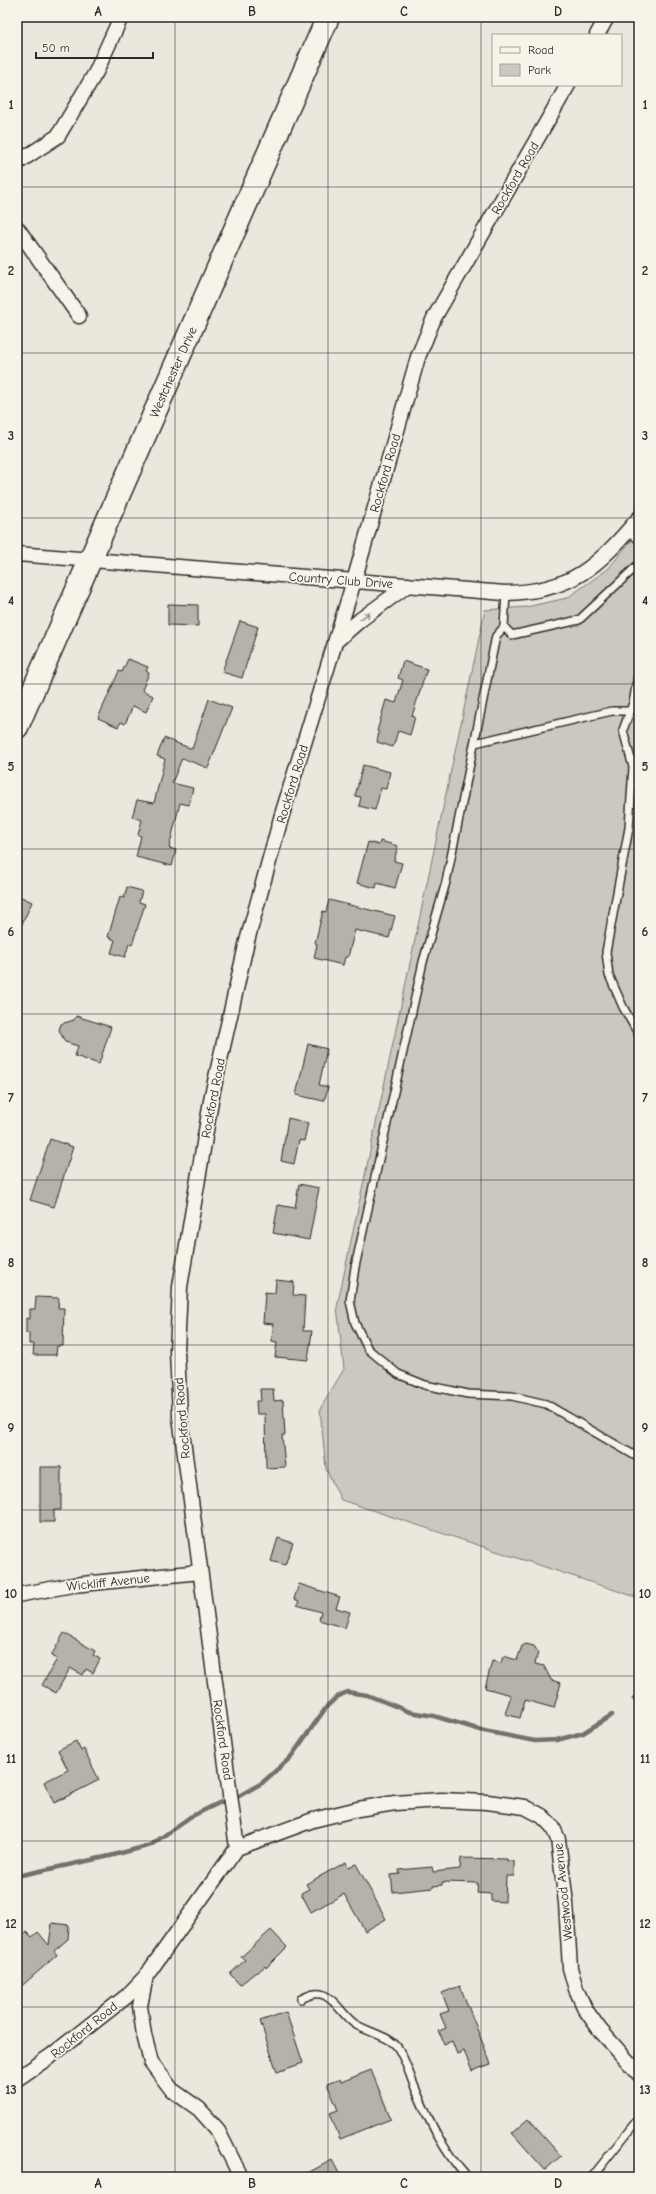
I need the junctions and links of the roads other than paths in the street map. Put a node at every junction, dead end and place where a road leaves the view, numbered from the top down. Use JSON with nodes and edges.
{"nodes":[{"id":1,"x":121,"y":17,"type":"edge"},
{"id":2,"x":328,"y":17,"type":"edge"},
{"id":3,"x":607,"y":17,"type":"edge"},
{"id":4,"x":598,"y":34,"type":"edge"},
{"id":5,"x":567,"y":86,"type":"edge"},
{"id":6,"x":17,"y":163,"type":"edge"},
{"id":7,"x":17,"y":228,"type":"edge"},
{"id":8,"x":79,"y":316,"type":"dead end"},
{"id":9,"x":639,"y":518,"type":"edge"},
{"id":10,"x":628,"y":531,"type":"junction"},
{"id":11,"x":639,"y":540,"type":"edge"},
{"id":12,"x":17,"y":554,"type":"edge"},
{"id":13,"x":91,"y":560,"type":"junction"},
{"id":14,"x":639,"y":564,"type":"edge"},
{"id":15,"x":354,"y":581,"type":"junction"},
{"id":16,"x":408,"y":585,"type":"junction"},
{"id":17,"x":506,"y":593,"type":"junction"},
{"id":18,"x":504,"y":627,"type":"junction"},
{"id":19,"x":336,"y":642,"type":"junction"},
{"id":20,"x":639,"y":669,"type":"edge"},
{"id":21,"x":630,"y":711,"type":"junction"},
{"id":22,"x":17,"y":727,"type":"edge"},
{"id":23,"x":475,"y":743,"type":"junction"},
{"id":24,"x":639,"y":1035,"type":"edge"},
{"id":25,"x":639,"y":1458,"type":"edge"},
{"id":26,"x":200,"y":1572,"type":"junction"},
{"id":27,"x":17,"y":1595,"type":"edge"},
{"id":28,"x":237,"y":1848,"type":"junction"},
{"id":29,"x":146,"y":1976,"type":"junction"},
{"id":30,"x":301,"y":1999,"type":"dead end"},
{"id":31,"x":639,"y":2074,"type":"edge"},
{"id":32,"x":17,"y":2079,"type":"edge"},
{"id":33,"x":639,"y":2118,"type":"edge"},
{"id":34,"x":241,"y":2177,"type":"edge"},
{"id":35,"x":467,"y":2177,"type":"edge"},
{"id":36,"x":592,"y":2177,"type":"edge"}],
"edges":[{"from":1,"to":6,"type":"street"},
{"from":2,"to":13,"type":"main road","name":"Westchester Drive"},
{"from":3,"to":4,"type":"street"},
{"from":5,"to":15,"type":"street","name":"Rockford Road"},
{"from":7,"to":8,"type":"street"},
{"from":9,"to":10,"type":"street","name":"Country Club Drive"},
{"from":10,"to":11,"type":"lane"},
{"from":10,"to":17,"type":"street","name":"Country Club Drive"},
{"from":12,"to":13,"type":"street","name":"Country Club Drive"},
{"from":13,"to":15,"type":"street","name":"Country Club Drive"},
{"from":13,"to":22,"type":"main road","name":"Westchester Drive"},
{"from":14,"to":18,"type":"lane"},
{"from":15,"to":16,"type":"street","name":"Country Club Drive"},
{"from":15,"to":19,"type":"street","name":"Rockford Road"},
{"from":16,"to":17,"type":"street","name":"Country Club Drive"},
{"from":19,"to":16,"type":"street","one_way":true},
{"from":17,"to":18,"type":"lane"},
{"from":18,"to":23,"type":"lane"},
{"from":19,"to":26,"type":"street","name":"Rockford Road"},
{"from":20,"to":21,"type":"lane"},
{"from":21,"to":23,"type":"lane"},
{"from":21,"to":24,"type":"lane"},
{"from":23,"to":25,"type":"lane"},
{"from":26,"to":27,"type":"street","name":"Wickliff Avenue"},
{"from":26,"to":28,"type":"street","name":"Rockford Road"},
{"from":28,"to":29,"type":"street","name":"Rockford Road"},
{"from":28,"to":31,"type":"street","name":"Westwood Avenue"},
{"from":29,"to":32,"type":"street","name":"Rockford Road"},
{"from":29,"to":34,"type":"street"},
{"from":30,"to":35,"type":"lane"},
{"from":33,"to":36,"type":"lane"}]}
